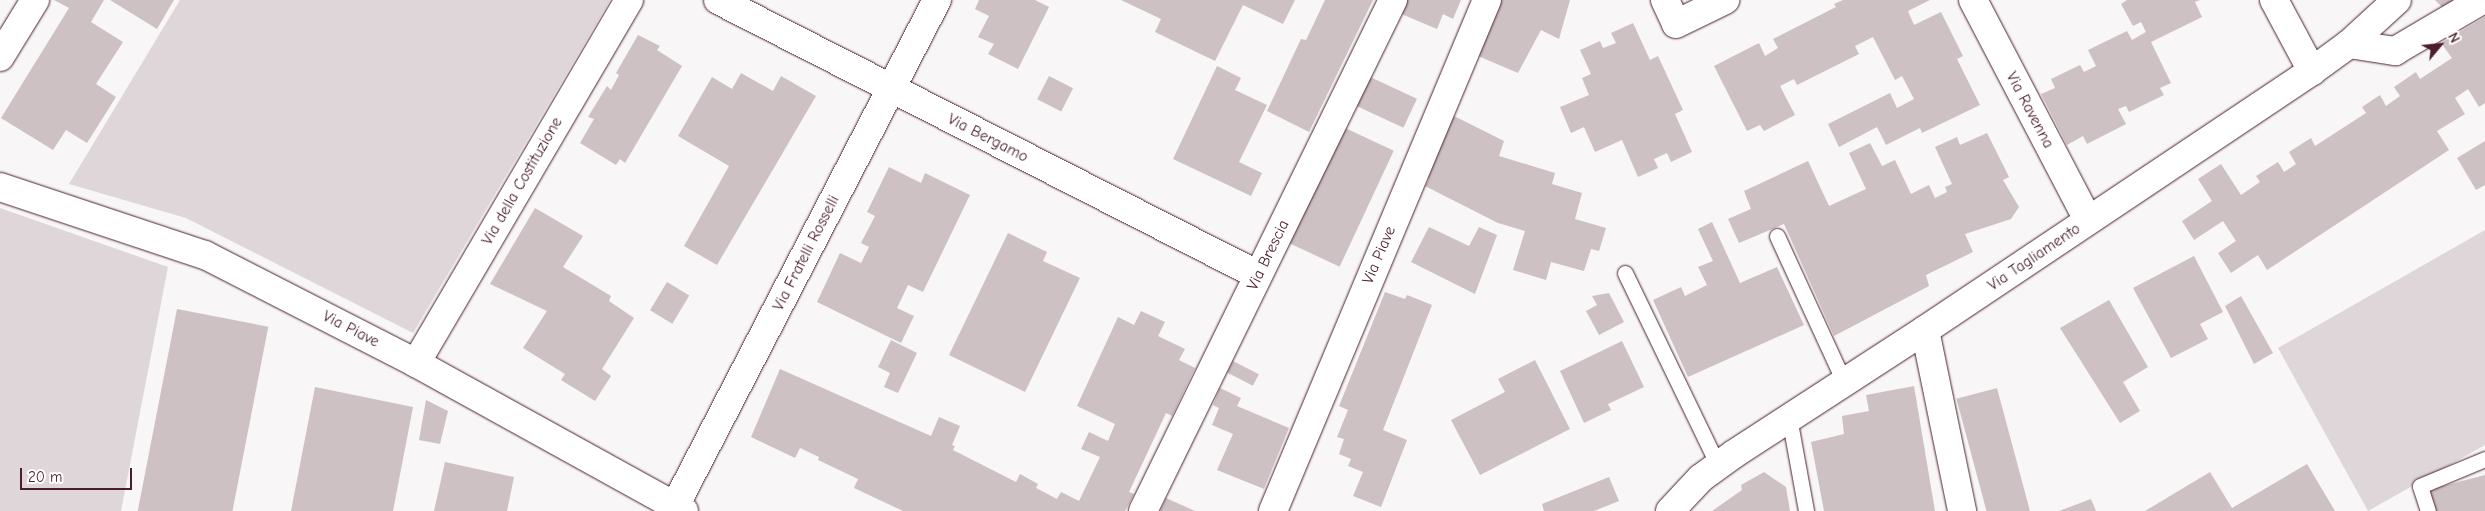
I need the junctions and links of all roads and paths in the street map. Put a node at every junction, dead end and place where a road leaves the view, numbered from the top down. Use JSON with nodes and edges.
{"nodes":[{"id":1,"x":35,"y":0,"type":"edge"},
{"id":2,"x":629,"y":0,"type":"edge"},
{"id":3,"x":718,"y":0,"type":"edge"},
{"id":4,"x":937,"y":0,"type":"edge"},
{"id":5,"x":1393,"y":0,"type":"edge"},
{"id":6,"x":1487,"y":0,"type":"edge"},
{"id":7,"x":1725,"y":0,"type":"edge"},
{"id":8,"x":1973,"y":0,"type":"edge"},
{"id":9,"x":2274,"y":0,"type":"edge"},
{"id":10,"x":2396,"y":0,"type":"edge"},
{"id":11,"x":2482,"y":0,"type":"edge"},
{"id":12,"x":1671,"y":12,"type":"edge"},
{"id":13,"x":2349,"y":44,"type":"junction"},
{"id":14,"x":0,"y":57,"type":"edge"},
{"id":15,"x":2312,"y":71,"type":"junction"},
{"id":16,"x":892,"y":89,"type":"junction"},
{"id":17,"x":0,"y":187,"type":"edge"},
{"id":18,"x":2088,"y":220,"type":"junction"},
{"id":19,"x":1777,"y":236,"type":"dead end"},
{"id":20,"x":1625,"y":273,"type":"dead end"},
{"id":21,"x":1258,"y":276,"type":"junction"},
{"id":22,"x":1925,"y":330,"type":"junction"},
{"id":23,"x":416,"y":363,"type":"junction"},
{"id":24,"x":1844,"y":382,"type":"junction"},
{"id":25,"x":1789,"y":417,"type":"junction"},
{"id":26,"x":2485,"y":459,"type":"edge"},
{"id":27,"x":1718,"y":465,"type":"junction"},
{"id":28,"x":680,"y":509,"type":"edge"},
{"id":29,"x":1143,"y":511,"type":"edge"},
{"id":30,"x":1273,"y":511,"type":"edge"},
{"id":31,"x":1670,"y":511,"type":"edge"},
{"id":32,"x":1806,"y":511,"type":"edge"},
{"id":33,"x":1962,"y":511,"type":"edge"},
{"id":34,"x":2428,"y":511,"type":"edge"}],
"edges":[{"from":1,"to":14,"type":"street"},
{"from":2,"to":23,"type":"street","name":"Via della Costituzione"},
{"from":3,"to":16,"type":"street","name":"Via Bergamo"},
{"from":4,"to":16,"type":"street","name":"Via Fratelli Rosselli"},
{"from":5,"to":21,"type":"street","name":"Via Brescia"},
{"from":6,"to":30,"type":"street","name":"Via Piave"},
{"from":7,"to":12,"type":"street"},
{"from":8,"to":18,"type":"street","name":"Via Ravenna"},
{"from":9,"to":15,"type":"street"},
{"from":10,"to":13,"type":"street","name":"Via Tagliamento"},
{"from":11,"to":13,"type":"street"},
{"from":13,"to":15,"type":"street","name":"Via Tagliamento"},
{"from":15,"to":18,"type":"street","name":"Via Tagliamento"},
{"from":16,"to":21,"type":"street","name":"Via Bergamo"},
{"from":16,"to":28,"type":"street","name":"Via Fratelli Rosselli"},
{"from":17,"to":23,"type":"street","name":"Via Piave"},
{"from":18,"to":22,"type":"street","name":"Via Tagliamento"},
{"from":19,"to":24,"type":"lane"},
{"from":20,"to":27,"type":"lane"},
{"from":21,"to":29,"type":"street","name":"Via Brescia"},
{"from":22,"to":24,"type":"street","name":"Via Tagliamento"},
{"from":22,"to":33,"type":"street"},
{"from":23,"to":28,"type":"street","name":"Via Piave"},
{"from":24,"to":25,"type":"street","name":"Via Tagliamento"},
{"from":25,"to":27,"type":"street","name":"Via Tagliamento"},
{"from":25,"to":32,"type":"lane"},
{"from":26,"to":34,"type":"lane"},
{"from":27,"to":31,"type":"street","name":"Via Tagliamento"}]}
